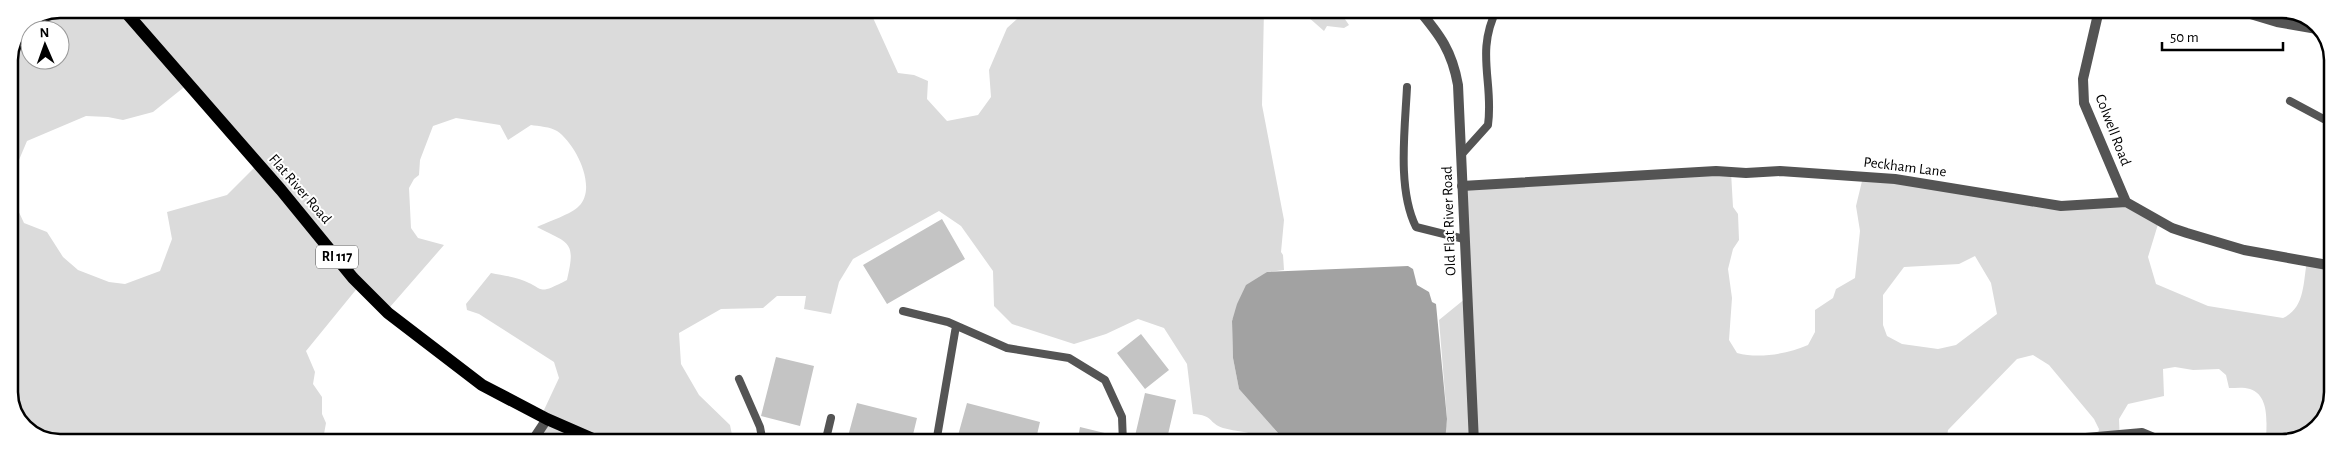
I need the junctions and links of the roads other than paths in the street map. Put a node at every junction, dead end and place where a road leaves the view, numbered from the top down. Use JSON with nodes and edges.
{"nodes":[{"id":1,"x":131,"y":18,"type":"edge"},
{"id":2,"x":1426,"y":18,"type":"edge"},
{"id":3,"x":1493,"y":18,"type":"edge"},
{"id":4,"x":2097,"y":18,"type":"edge"},
{"id":5,"x":2264,"y":18,"type":"edge"},
{"id":6,"x":2310,"y":28,"type":"edge"},
{"id":7,"x":1407,"y":87,"type":"dead end"},
{"id":8,"x":2290,"y":101,"type":"dead end"},
{"id":9,"x":2324,"y":119,"type":"edge"},
{"id":10,"x":1461,"y":155,"type":"junction"},
{"id":11,"x":1462,"y":186,"type":"junction"},
{"id":12,"x":2126,"y":202,"type":"junction"},
{"id":13,"x":1464,"y":239,"type":"junction"},
{"id":14,"x":2324,"y":265,"type":"edge"},
{"id":15,"x":903,"y":311,"type":"dead end"},
{"id":16,"x":956,"y":326,"type":"junction"},
{"id":17,"x":739,"y":379,"type":"dead end"},
{"id":18,"x":831,"y":418,"type":"dead end"},
{"id":19,"x":547,"y":419,"type":"junction"},
{"id":20,"x":537,"y":434,"type":"edge"},
{"id":21,"x":583,"y":434,"type":"edge"},
{"id":22,"x":762,"y":434,"type":"edge"},
{"id":23,"x":827,"y":434,"type":"edge"},
{"id":24,"x":938,"y":434,"type":"edge"},
{"id":25,"x":1123,"y":434,"type":"edge"},
{"id":26,"x":1474,"y":434,"type":"edge"},
{"id":27,"x":2119,"y":434,"type":"edge"},
{"id":28,"x":2148,"y":434,"type":"edge"}],
"edges":[{"from":1,"to":19,"type":"main road","name":"Flat River Road","number":"RI 117"},
{"from":2,"to":10,"type":"street","name":"Old Flat River Road"},
{"from":3,"to":10,"type":"lane"},
{"from":4,"to":12,"type":"street","name":"Colwell Road"},
{"from":5,"to":6,"type":"street"},
{"from":7,"to":13,"type":"lane"},
{"from":8,"to":9,"type":"lane"},
{"from":10,"to":11,"type":"street","name":"Old Flat River Road"},
{"from":11,"to":12,"type":"street","name":"Peckham Lane"},
{"from":11,"to":13,"type":"street","name":"Old Flat River Road"},
{"from":12,"to":14,"type":"street"},
{"from":13,"to":26,"type":"street","name":"Old Flat River Road"},
{"from":15,"to":16,"type":"lane"},
{"from":16,"to":24,"type":"lane"},
{"from":16,"to":25,"type":"lane"},
{"from":17,"to":22,"type":"lane"},
{"from":18,"to":23,"type":"lane"},
{"from":19,"to":20,"type":"street"},
{"from":19,"to":21,"type":"main road","name":"Flat River Road","number":"RI 117"},
{"from":27,"to":28,"type":"lane"}]}
